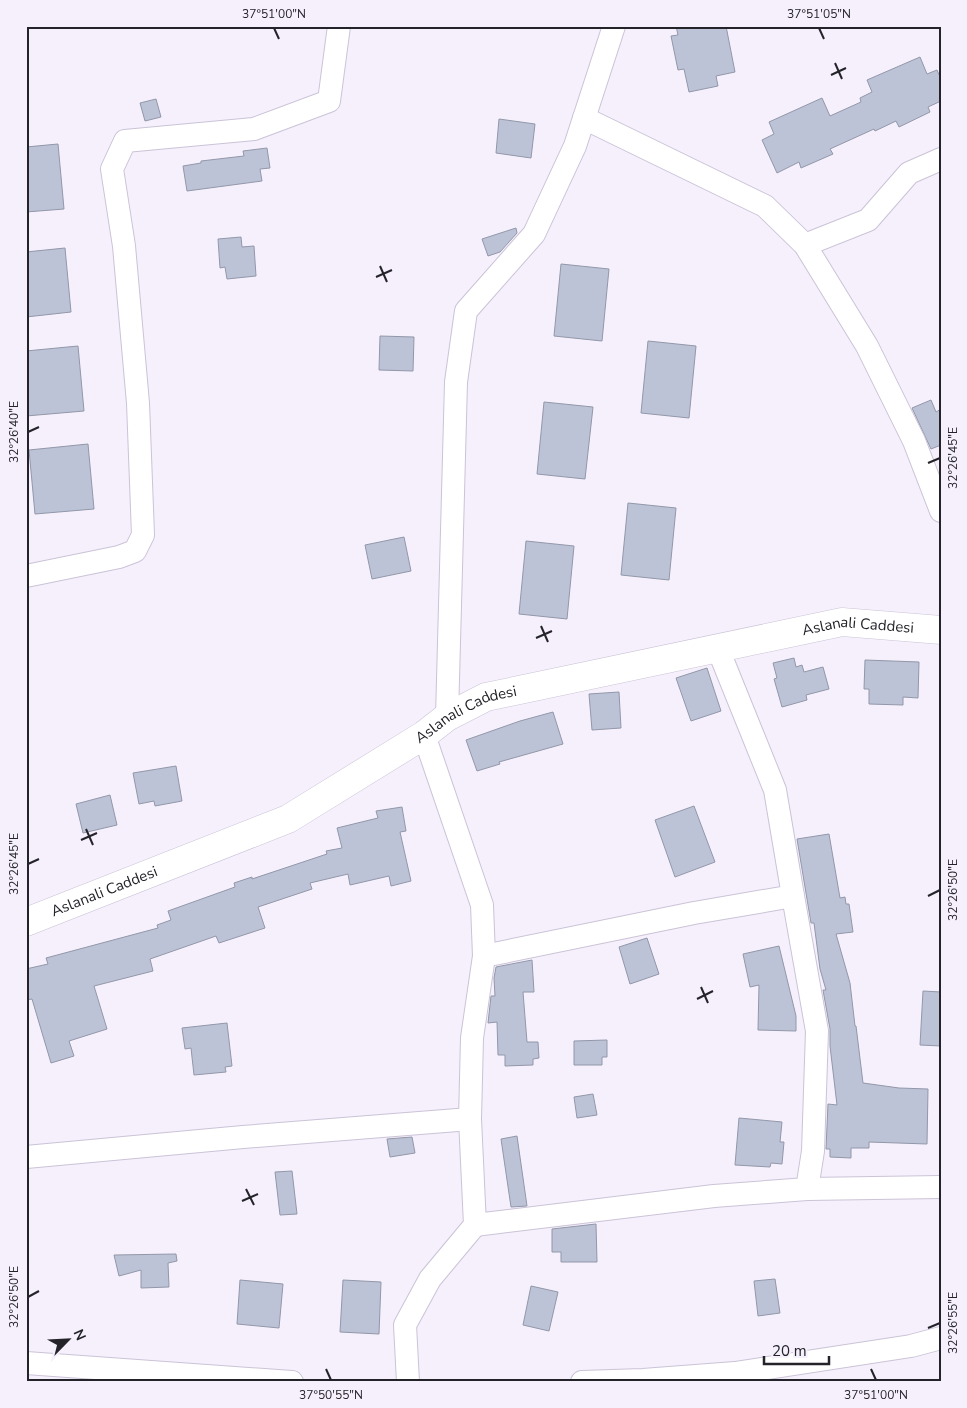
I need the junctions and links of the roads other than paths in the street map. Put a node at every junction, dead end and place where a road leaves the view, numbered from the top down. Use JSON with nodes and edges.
{"nodes":[{"id":1,"x":339,"y":26,"type":"edge"},
{"id":2,"x":614,"y":26,"type":"edge"},
{"id":3,"x":584,"y":118,"type":"junction"},
{"id":4,"x":941,"y":159,"type":"edge"},
{"id":5,"x":805,"y":245,"type":"junction"},
{"id":6,"x":941,"y":511,"type":"edge"},
{"id":7,"x":26,"y":576,"type":"edge"},
{"id":8,"x":941,"y":630,"type":"edge"},
{"id":9,"x":718,"y":649,"type":"junction"},
{"id":10,"x":447,"y":718,"type":"junction"},
{"id":11,"x":424,"y":734,"type":"junction"},
{"id":12,"x":793,"y":896,"type":"junction"},
{"id":13,"x":26,"y":922,"type":"edge"},
{"id":14,"x":484,"y":956,"type":"junction"},
{"id":15,"x":470,"y":1119,"type":"junction"},
{"id":16,"x":26,"y":1158,"type":"edge"},
{"id":17,"x":941,"y":1187,"type":"edge"},
{"id":18,"x":807,"y":1189,"type":"junction"},
{"id":19,"x":475,"y":1225,"type":"junction"},
{"id":20,"x":941,"y":1338,"type":"edge"},
{"id":21,"x":26,"y":1363,"type":"edge"},
{"id":22,"x":664,"y":1380,"type":"edge"},
{"id":23,"x":292,"y":1382,"type":"edge"},
{"id":24,"x":408,"y":1382,"type":"edge"},
{"id":25,"x":582,"y":1382,"type":"edge"}],
"edges":[{"from":1,"to":7,"type":"street"},
{"from":2,"to":3,"type":"street"},
{"from":3,"to":5,"type":"street"},
{"from":3,"to":10,"type":"street"},
{"from":4,"to":5,"type":"street"},
{"from":5,"to":6,"type":"street"},
{"from":8,"to":9,"type":"street","name":"Aslanali Caddesi"},
{"from":9,"to":10,"type":"street","name":"Aslanali Caddesi"},
{"from":9,"to":12,"type":"street"},
{"from":10,"to":11,"type":"street","name":"Aslanali Caddesi"},
{"from":11,"to":13,"type":"street","name":"Aslanali Caddesi"},
{"from":11,"to":14,"type":"street"},
{"from":12,"to":14,"type":"street"},
{"from":12,"to":18,"type":"street"},
{"from":14,"to":15,"type":"street"},
{"from":15,"to":16,"type":"street"},
{"from":15,"to":19,"type":"street"},
{"from":17,"to":18,"type":"street"},
{"from":18,"to":19,"type":"street"},
{"from":19,"to":24,"type":"street"},
{"from":20,"to":22,"type":"street"},
{"from":21,"to":23,"type":"street"},
{"from":22,"to":25,"type":"street"}]}
